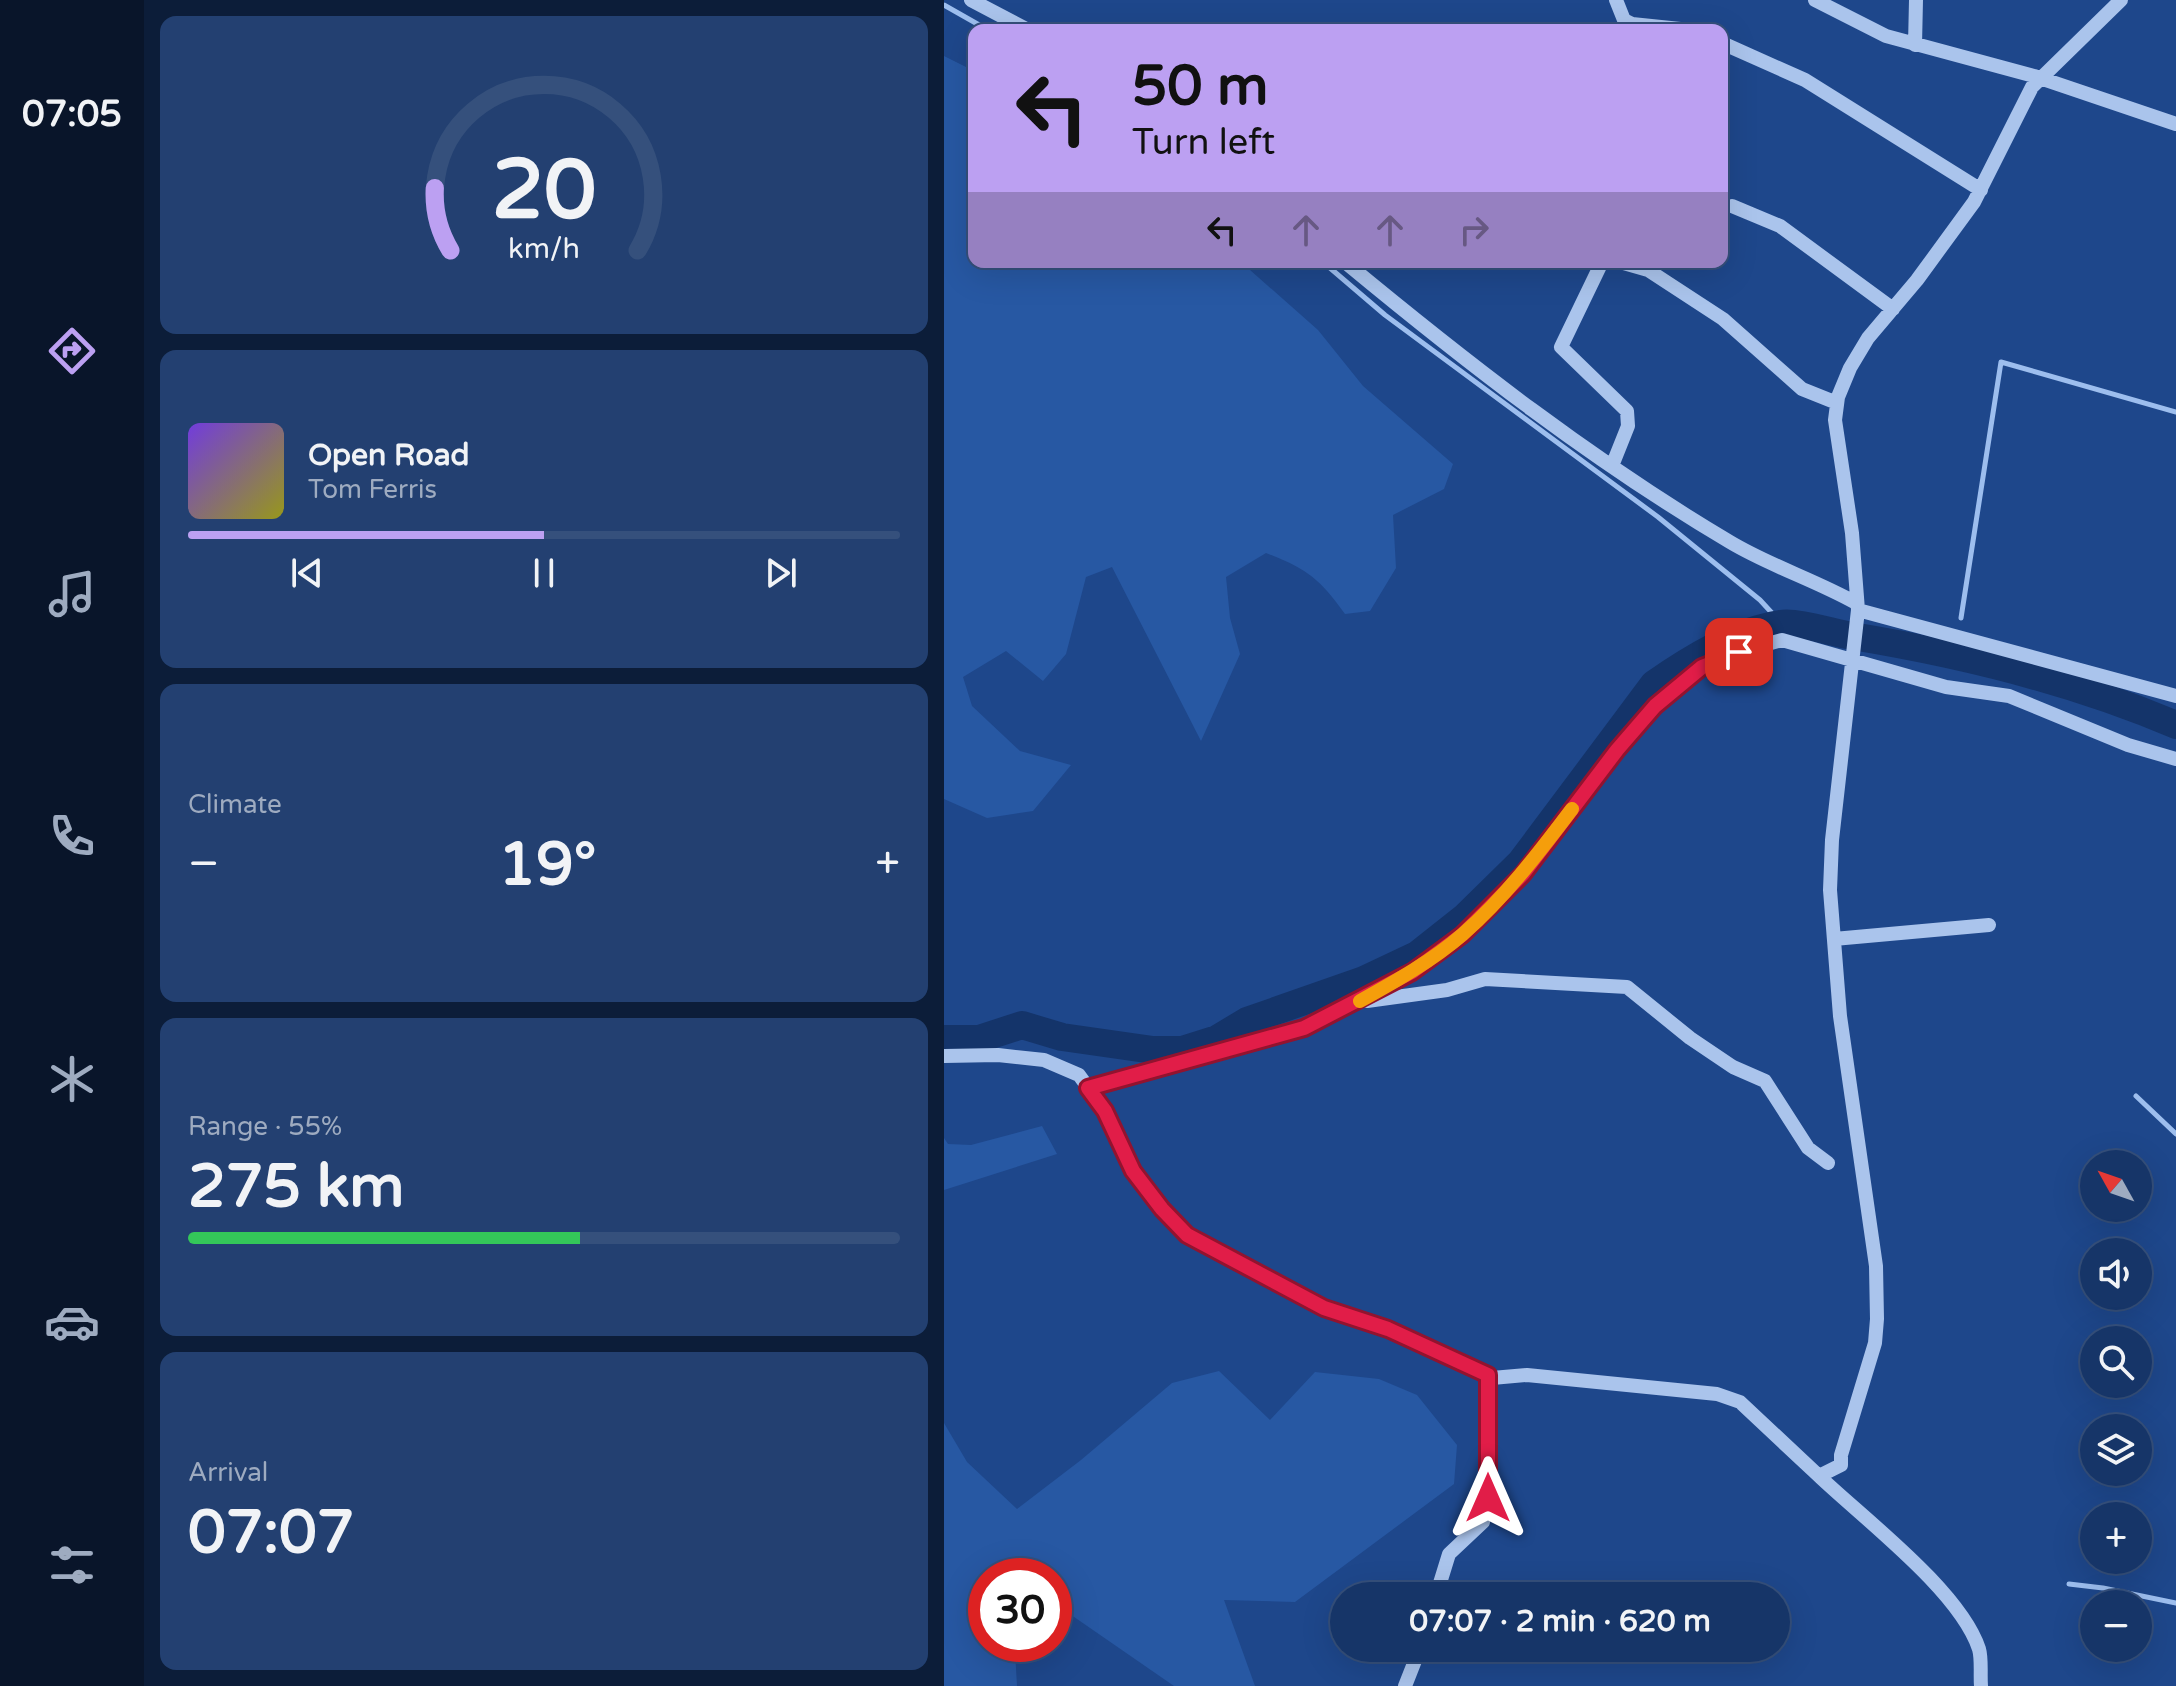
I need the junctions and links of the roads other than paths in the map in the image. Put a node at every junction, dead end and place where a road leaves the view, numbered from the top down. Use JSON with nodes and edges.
{"nodes":[{"id":1,"x":971,"y":0,"type":"edge"},
{"id":2,"x":1616,"y":0,"type":"edge"},
{"id":3,"x":1815,"y":0,"type":"edge"},
{"id":4,"x":1916,"y":0,"type":"edge"},
{"id":5,"x":2121,"y":0,"type":"edge"},
{"id":6,"x":1017,"y":24,"type":"edge"},
{"id":7,"x":1632,"y":24,"type":"edge"},
{"id":8,"x":1915,"y":45,"type":"junction"},
{"id":9,"x":1728,"y":46,"type":"edge"},
{"id":10,"x":2040,"y":78,"type":"junction"},
{"id":11,"x":2176,"y":124,"type":"edge"},
{"id":12,"x":1981,"y":190,"type":"junction"},
{"id":13,"x":1732,"y":206,"type":"dead end"},
{"id":14,"x":1353,"y":268,"type":"edge"},
{"id":15,"x":1599,"y":268,"type":"edge"},
{"id":16,"x":1641,"y":268,"type":"edge"},
{"id":17,"x":1893,"y":309,"type":"junction"},
{"id":18,"x":1837,"y":403,"type":"junction"},
{"id":19,"x":1612,"y":466,"type":"junction"},
{"id":20,"x":1857,"y":611,"type":"junction"},
{"id":21,"x":1854,"y":655,"type":"junction"},
{"id":22,"x":2176,"y":696,"type":"edge"},
{"id":23,"x":2176,"y":759,"type":"edge"},
{"id":24,"x":1989,"y":925,"type":"dead end"},
{"id":25,"x":1834,"y":939,"type":"junction"},
{"id":26,"x":1357,"y":1003,"type":"junction"},
{"id":27,"x":944,"y":1056,"type":"edge"},
{"id":28,"x":1088,"y":1088,"type":"junction"},
{"id":29,"x":1828,"y":1163,"type":"dead end"},
{"id":30,"x":1488,"y":1375,"type":"junction"},
{"id":31,"x":1819,"y":1476,"type":"junction"},
{"id":32,"x":1440,"y":1582,"type":"edge"},
{"id":33,"x":1414,"y":1662,"type":"edge"},
{"id":34,"x":1405,"y":1686,"type":"edge"},
{"id":35,"x":1981,"y":1686,"type":"edge"}],
"edges":[{"from":1,"to":6,"type":"street"},
{"from":2,"to":7,"type":"street"},
{"from":3,"to":8,"type":"street"},
{"from":4,"to":8,"type":"street"},
{"from":5,"to":10,"type":"street"},
{"from":8,"to":10,"type":"street"},
{"from":9,"to":12,"type":"street"},
{"from":10,"to":11,"type":"street"},
{"from":10,"to":12,"type":"street"},
{"from":12,"to":17,"type":"street"},
{"from":13,"to":17,"type":"street"},
{"from":14,"to":19,"type":"street"},
{"from":15,"to":19,"type":"street"},
{"from":16,"to":18,"type":"street"},
{"from":17,"to":18,"type":"street"},
{"from":18,"to":20,"type":"street"},
{"from":19,"to":20,"type":"street"},
{"from":20,"to":21,"type":"street"},
{"from":20,"to":22,"type":"street"},
{"from":21,"to":23,"type":"street"},
{"from":21,"to":25,"type":"street"},
{"from":21,"to":26,"type":"street"},
{"from":24,"to":25,"type":"street"},
{"from":25,"to":31,"type":"street"},
{"from":26,"to":28,"type":"street"},
{"from":26,"to":29,"type":"street"},
{"from":27,"to":28,"type":"street"},
{"from":28,"to":30,"type":"street"},
{"from":30,"to":31,"type":"street"},
{"from":30,"to":32,"type":"street"},
{"from":31,"to":35,"type":"street"},
{"from":33,"to":34,"type":"street"}]}
